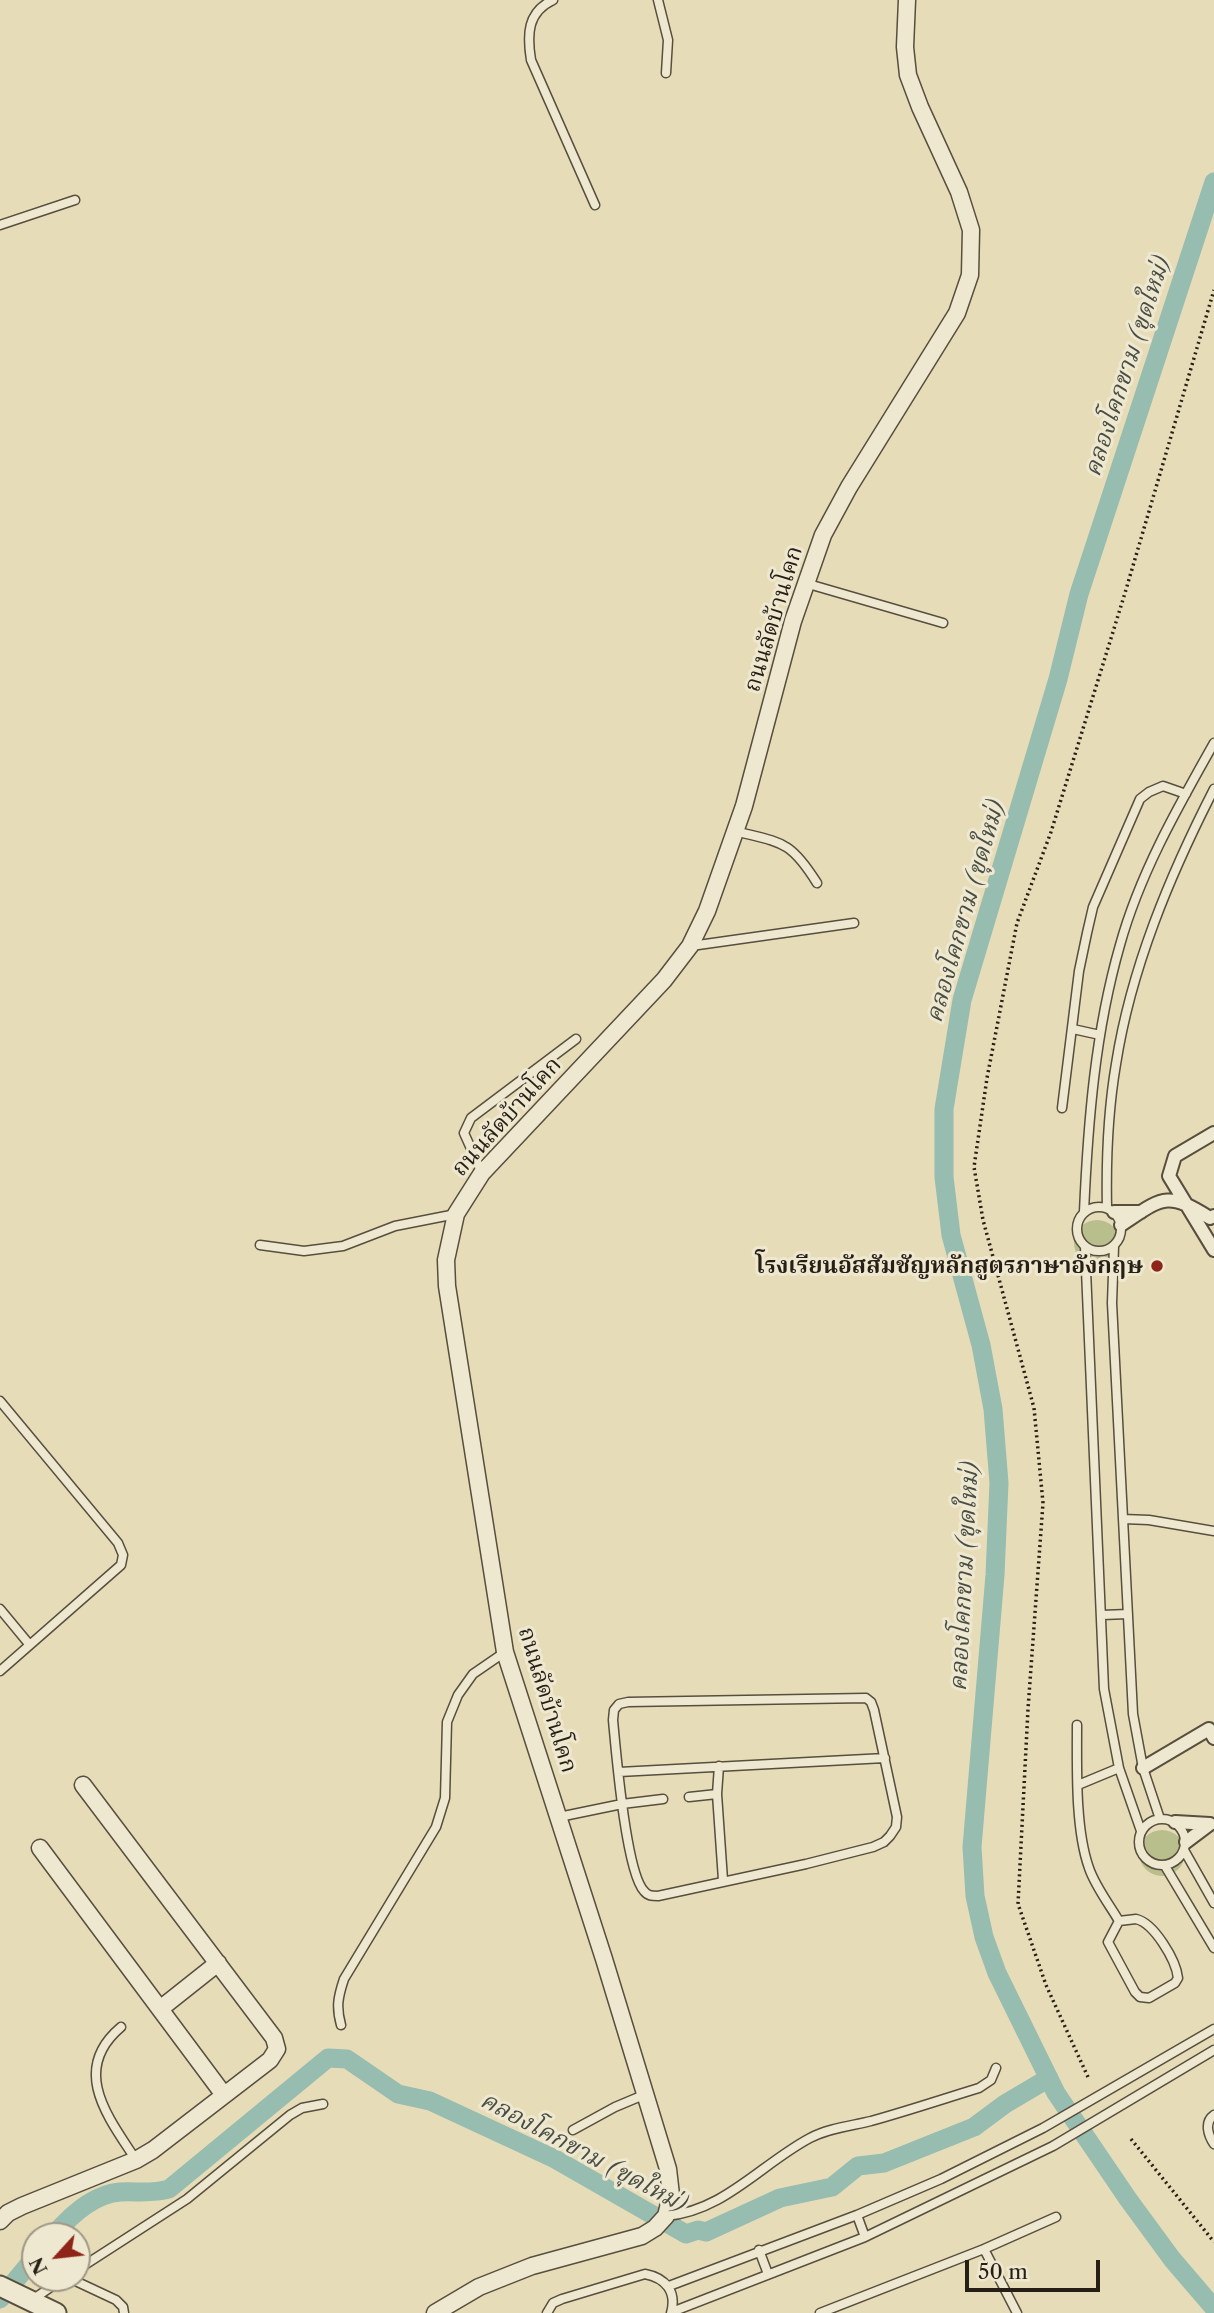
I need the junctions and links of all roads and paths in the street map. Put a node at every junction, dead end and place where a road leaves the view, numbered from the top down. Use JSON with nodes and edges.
{"nodes":[{"id":1,"x":553,"y":0,"type":"edge"},
{"id":2,"x":659,"y":0,"type":"edge"},
{"id":3,"x":907,"y":0,"type":"edge"},
{"id":4,"x":666,"y":73,"type":"dead end"},
{"id":5,"x":75,"y":200,"type":"dead end"},
{"id":6,"x":595,"y":205,"type":"dead end"},
{"id":7,"x":0,"y":226,"type":"edge"},
{"id":8,"x":1214,"y":290,"type":"edge"},
{"id":9,"x":805,"y":583,"type":"junction"},
{"id":10,"x":943,"y":623,"type":"dead end"},
{"id":11,"x":1214,"y":743,"type":"edge"},
{"id":12,"x":1214,"y":789,"type":"edge"},
{"id":13,"x":1185,"y":794,"type":"junction"},
{"id":14,"x":736,"y":831,"type":"junction"},
{"id":15,"x":817,"y":883,"type":"dead end"},
{"id":16,"x":854,"y":923,"type":"dead end"},
{"id":17,"x":690,"y":946,"type":"junction"},
{"id":18,"x":1073,"y":1029,"type":"junction"},
{"id":19,"x":1100,"y":1035,"type":"junction"},
{"id":20,"x":576,"y":1039,"type":"dead end"},
{"id":21,"x":1062,"y":1108,"type":"dead end"},
{"id":22,"x":1214,"y":1133,"type":"edge"},
{"id":23,"x":482,"y":1172,"type":"junction"},
{"id":24,"x":1169,"y":1176,"type":"junction"},
{"id":25,"x":1160,"y":1200,"type":"junction"},
{"id":26,"x":1185,"y":1202,"type":"junction"},
{"id":27,"x":1111,"y":1210,"type":"junction"},
{"id":28,"x":1084,"y":1212,"type":"junction"},
{"id":29,"x":1142,"y":1212,"type":"junction"},
{"id":30,"x":456,"y":1214,"type":"junction"},
{"id":31,"x":1214,"y":1216,"type":"edge"},
{"id":32,"x":1121,"y":1225,"type":"junction"},
{"id":33,"x":260,"y":1245,"type":"dead end"},
{"id":34,"x":1114,"y":1246,"type":"junction"},
{"id":35,"x":1085,"y":1247,"type":"junction"},
{"id":36,"x":1214,"y":1250,"type":"edge"},
{"id":37,"x":0,"y":1401,"type":"edge"},
{"id":38,"x":1123,"y":1519,"type":"junction"},
{"id":39,"x":1214,"y":1531,"type":"edge"},
{"id":40,"x":0,"y":1609,"type":"edge"},
{"id":41,"x":1128,"y":1614,"type":"junction"},
{"id":42,"x":1102,"y":1615,"type":"junction"},
{"id":43,"x":29,"y":1644,"type":"junction"},
{"id":44,"x":505,"y":1652,"type":"junction"},
{"id":45,"x":0,"y":1671,"type":"edge"},
{"id":46,"x":1077,"y":1725,"type":"dead end"},
{"id":47,"x":1212,"y":1731,"type":"edge"},
{"id":48,"x":884,"y":1758,"type":"junction"},
{"id":49,"x":719,"y":1766,"type":"junction"},
{"id":50,"x":1119,"y":1768,"type":"junction"},
{"id":51,"x":1143,"y":1768,"type":"junction"},
{"id":52,"x":619,"y":1772,"type":"junction"},
{"id":53,"x":83,"y":1785,"type":"dead end"},
{"id":54,"x":1078,"y":1785,"type":"junction"},
{"id":55,"x":717,"y":1794,"type":"junction"},
{"id":56,"x":689,"y":1797,"type":"dead end"},
{"id":57,"x":663,"y":1799,"type":"dead end"},
{"id":58,"x":622,"y":1804,"type":"junction"},
{"id":59,"x":559,"y":1817,"type":"junction"},
{"id":60,"x":1160,"y":1819,"type":"junction"},
{"id":61,"x":1175,"y":1822,"type":"junction"},
{"id":62,"x":1212,"y":1822,"type":"edge"},
{"id":63,"x":1141,"y":1830,"type":"junction"},
{"id":64,"x":1185,"y":1846,"type":"junction"},
{"id":65,"x":40,"y":1848,"type":"dead end"},
{"id":66,"x":1165,"y":1866,"type":"junction"},
{"id":67,"x":723,"y":1880,"type":"junction"},
{"id":68,"x":1214,"y":1903,"type":"edge"},
{"id":69,"x":1119,"y":1921,"type":"junction"},
{"id":70,"x":1214,"y":1948,"type":"edge"},
{"id":71,"x":218,"y":1964,"type":"junction"},
{"id":72,"x":160,"y":2009,"type":"junction"},
{"id":73,"x":341,"y":2025,"type":"dead end"},
{"id":74,"x":121,"y":2027,"type":"dead end"},
{"id":75,"x":1214,"y":2029,"type":"edge"},
{"id":76,"x":1214,"y":2050,"type":"edge"},
{"id":77,"x":996,"y":2068,"type":"dead end"},
{"id":78,"x":1088,"y":2077,"type":"dead end"},
{"id":79,"x":646,"y":2094,"type":"junction"},
{"id":80,"x":224,"y":2095,"type":"junction"},
{"id":81,"x":323,"y":2104,"type":"dead end"},
{"id":82,"x":1214,"y":2115,"type":"edge"},
{"id":83,"x":573,"y":2130,"type":"dead end"},
{"id":84,"x":1131,"y":2139,"type":"dead end"},
{"id":85,"x":1214,"y":2144,"type":"edge"},
{"id":86,"x":136,"y":2161,"type":"junction"},
{"id":87,"x":3,"y":2212,"type":"edge"},
{"id":88,"x":857,"y":2215,"type":"junction"},
{"id":89,"x":666,"y":2216,"type":"junction"},
{"id":90,"x":1056,"y":2217,"type":"dead end"},
{"id":91,"x":864,"y":2237,"type":"junction"},
{"id":92,"x":1214,"y":2242,"type":"edge"},
{"id":93,"x":984,"y":2249,"type":"junction"},
{"id":94,"x":759,"y":2250,"type":"junction"},
{"id":95,"x":91,"y":2261,"type":"edge"},
{"id":96,"x":768,"y":2274,"type":"junction"},
{"id":97,"x":0,"y":2286,"type":"edge"},
{"id":98,"x":669,"y":2286,"type":"junction"},
{"id":99,"x":91,"y":2289,"type":"edge"},
{"id":100,"x":45,"y":2292,"type":"edge"},
{"id":101,"x":31,"y":2301,"type":"junction"},
{"id":102,"x":57,"y":2313,"type":"edge"},
{"id":103,"x":124,"y":2313,"type":"edge"},
{"id":104,"x":435,"y":2313,"type":"edge"},
{"id":105,"x":547,"y":2313,"type":"edge"},
{"id":106,"x":671,"y":2313,"type":"edge"},
{"id":107,"x":820,"y":2313,"type":"edge"},
{"id":108,"x":1017,"y":2313,"type":"edge"}],
"edges":[{"from":1,"to":6,"type":"lane"},
{"from":2,"to":4,"type":"lane"},
{"from":3,"to":9,"type":"street","name":"ถนนลัดบ้านโคก"},
{"from":5,"to":7,"type":"lane"},
{"from":8,"to":78,"type":"path"},
{"from":9,"to":10,"type":"lane"},
{"from":9,"to":14,"type":"street","name":"ถนนลัดบ้านโคก"},
{"from":11,"to":13,"type":"lane"},
{"from":12,"to":27,"type":"lane"},
{"from":13,"to":18,"type":"lane"},
{"from":13,"to":19,"type":"lane"},
{"from":14,"to":15,"type":"lane"},
{"from":14,"to":17,"type":"street","name":"ถนนลัดบ้านโคก"},
{"from":16,"to":17,"type":"lane"},
{"from":17,"to":23,"type":"street","name":"ถนนลัดบ้านโคก"},
{"from":18,"to":19,"type":"lane"},
{"from":18,"to":21,"type":"lane"},
{"from":19,"to":28,"type":"lane"},
{"from":20,"to":23,"type":"lane"},
{"from":22,"to":24,"type":"street"},
{"from":23,"to":30,"type":"street","name":"ถนนลัดบ้านโคก"},
{"from":24,"to":25,"type":"street"},
{"from":24,"to":26,"type":"street"},
{"from":25,"to":26,"type":"street"},
{"from":25,"to":29,"type":"street"},
{"from":26,"to":31,"type":"street"},
{"from":26,"to":36,"type":"street"},
{"from":27,"to":28,"type":"lane"},
{"from":27,"to":29,"type":"street"},
{"from":27,"to":32,"type":"lane"},
{"from":28,"to":35,"type":"lane"},
{"from":29,"to":32,"type":"street"},
{"from":30,"to":33,"type":"lane"},
{"from":30,"to":44,"type":"street","name":"ถนนลัดบ้านโคก"},
{"from":32,"to":34,"type":"lane"},
{"from":34,"to":35,"type":"lane"},
{"from":34,"to":38,"type":"lane"},
{"from":35,"to":42,"type":"lane"},
{"from":37,"to":43,"type":"lane"},
{"from":38,"to":39,"type":"lane"},
{"from":38,"to":41,"type":"lane"},
{"from":40,"to":43,"type":"lane"},
{"from":41,"to":42,"type":"lane"},
{"from":41,"to":51,"type":"lane"},
{"from":42,"to":50,"type":"lane"},
{"from":43,"to":45,"type":"lane"},
{"from":44,"to":59,"type":"street","name":"ถนนลัดบ้านโคก"},
{"from":44,"to":73,"type":"lane"},
{"from":46,"to":54,"type":"lane"},
{"from":47,"to":51,"type":"street"},
{"from":48,"to":49,"type":"lane"},
{"from":48,"to":52,"type":"lane"},
{"from":48,"to":67,"type":"lane"},
{"from":49,"to":52,"type":"lane"},
{"from":49,"to":55,"type":"lane"},
{"from":50,"to":54,"type":"lane"},
{"from":50,"to":63,"type":"lane"},
{"from":51,"to":60,"type":"lane"},
{"from":52,"to":58,"type":"lane"},
{"from":53,"to":71,"type":"street"},
{"from":54,"to":69,"type":"lane"},
{"from":55,"to":56,"type":"lane"},
{"from":55,"to":67,"type":"lane"},
{"from":57,"to":58,"type":"lane"},
{"from":58,"to":59,"type":"lane"},
{"from":58,"to":67,"type":"lane"},
{"from":59,"to":79,"type":"street","name":"ถนนลัดบ้านโคก"},
{"from":60,"to":61,"type":"lane"},
{"from":60,"to":63,"type":"lane"},
{"from":61,"to":62,"type":"street"},
{"from":61,"to":64,"type":"lane"},
{"from":62,"to":64,"type":"street"},
{"from":63,"to":66,"type":"lane"},
{"from":64,"to":66,"type":"lane"},
{"from":64,"to":68,"type":"lane"},
{"from":65,"to":72,"type":"street"},
{"from":66,"to":70,"type":"lane"},
{"from":69,"to":69,"type":"lane"},
{"from":71,"to":72,"type":"street"},
{"from":71,"to":80,"type":"street"},
{"from":72,"to":80,"type":"street"},
{"from":74,"to":86,"type":"lane"},
{"from":75,"to":88,"type":"lane"},
{"from":76,"to":91,"type":"lane"},
{"from":77,"to":89,"type":"lane"},
{"from":79,"to":83,"type":"lane"},
{"from":79,"to":89,"type":"street","name":"ถนนลัดบ้านโคก"},
{"from":80,"to":86,"type":"street"},
{"from":81,"to":95,"type":"lane"},
{"from":82,"to":85,"type":"lane"},
{"from":84,"to":92,"type":"path"},
{"from":86,"to":87,"type":"street"},
{"from":88,"to":91,"type":"lane"},
{"from":88,"to":94,"type":"lane"},
{"from":89,"to":104,"type":"street"},
{"from":90,"to":93,"type":"lane"},
{"from":91,"to":96,"type":"lane"},
{"from":93,"to":107,"type":"lane"},
{"from":93,"to":108,"type":"lane"},
{"from":94,"to":96,"type":"lane"},
{"from":94,"to":98,"type":"lane"},
{"from":96,"to":106,"type":"lane"},
{"from":97,"to":101,"type":"street"},
{"from":98,"to":105,"type":"lane"},
{"from":98,"to":106,"type":"lane"},
{"from":99,"to":103,"type":"lane"},
{"from":100,"to":101,"type":"lane"},
{"from":101,"to":102,"type":"street"}]}
